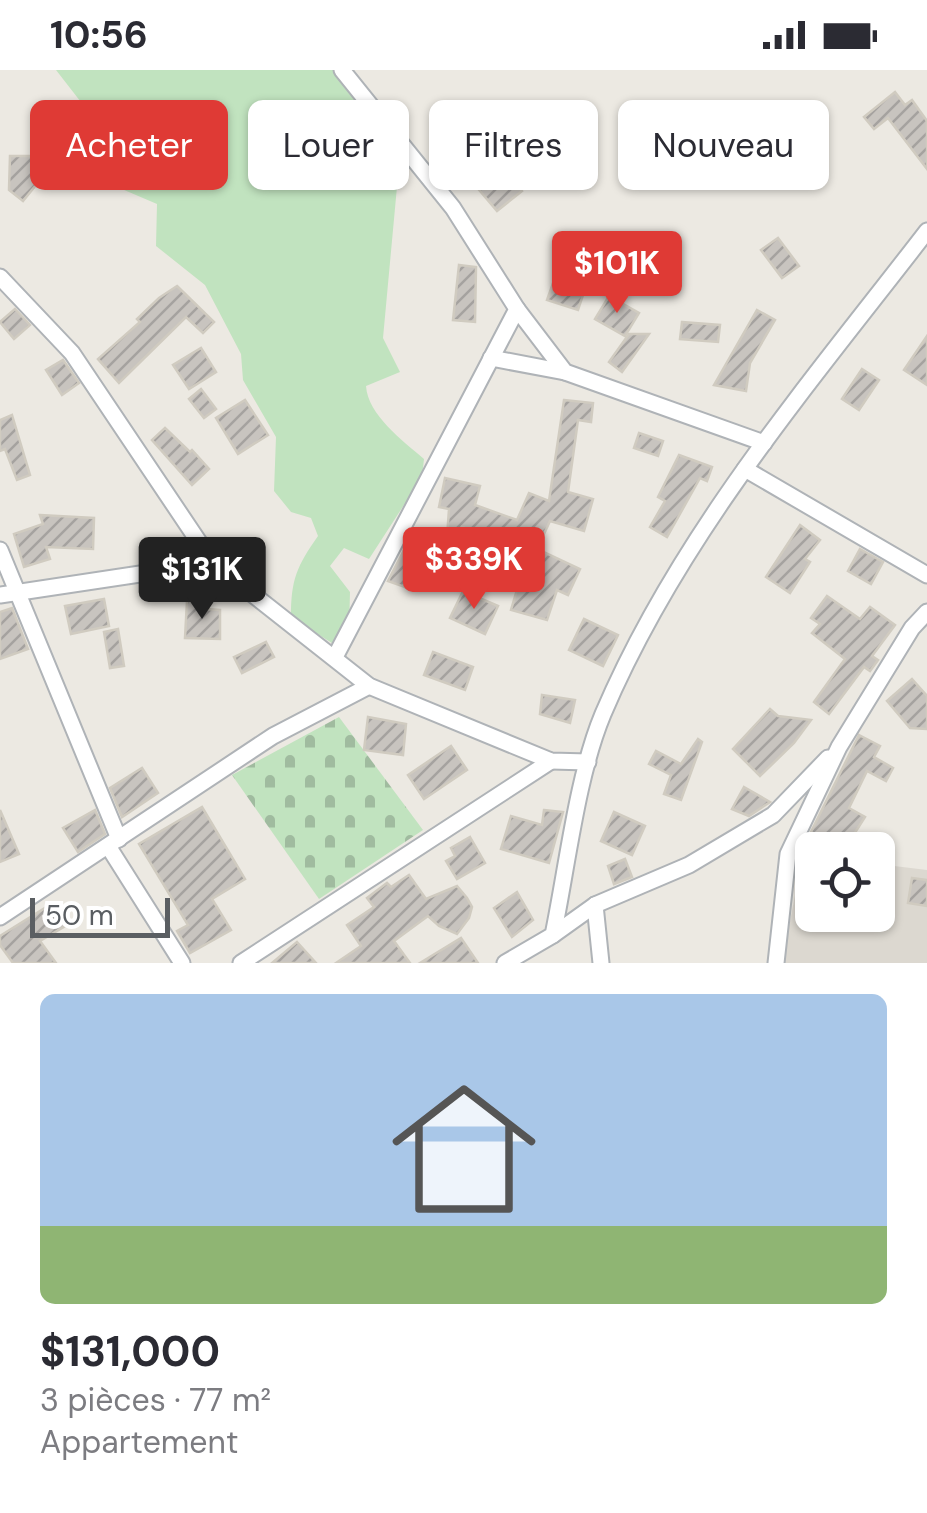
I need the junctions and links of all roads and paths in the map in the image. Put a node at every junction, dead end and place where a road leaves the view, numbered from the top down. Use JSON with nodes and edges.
{"nodes":[{"id":1,"x":342,"y":70,"type":"edge"},
{"id":2,"x":927,"y":230,"type":"edge"},
{"id":3,"x":0,"y":277,"type":"edge"},
{"id":4,"x":517,"y":309,"type":"junction"},
{"id":5,"x":491,"y":358,"type":"junction"},
{"id":6,"x":566,"y":372,"type":"junction"},
{"id":7,"x":764,"y":444,"type":"junction"},
{"id":8,"x":745,"y":469,"type":"junction"},
{"id":9,"x":0,"y":550,"type":"edge"},
{"id":10,"x":213,"y":563,"type":"junction"},
{"id":11,"x":927,"y":575,"type":"edge"},
{"id":12,"x":8,"y":594,"type":"edge"},
{"id":13,"x":927,"y":612,"type":"edge"},
{"id":14,"x":336,"y":658,"type":"junction"},
{"id":15,"x":368,"y":686,"type":"junction"},
{"id":16,"x":839,"y":748,"type":"junction"},
{"id":17,"x":552,"y":761,"type":"junction"},
{"id":18,"x":588,"y":762,"type":"junction"},
{"id":19,"x":114,"y":843,"type":"junction"},
{"id":20,"x":595,"y":905,"type":"junction"},
{"id":21,"x":0,"y":917,"type":"edge"},
{"id":22,"x":553,"y":936,"type":"junction"},
{"id":23,"x":182,"y":963,"type":"edge"},
{"id":24,"x":241,"y":963,"type":"edge"},
{"id":25,"x":505,"y":963,"type":"edge"},
{"id":26,"x":602,"y":963,"type":"edge"},
{"id":27,"x":776,"y":963,"type":"edge"}],
"edges":[{"from":1,"to":4,"type":"street"},
{"from":2,"to":7,"type":"street"},
{"from":3,"to":10,"type":"street"},
{"from":4,"to":5,"type":"street"},
{"from":4,"to":6,"type":"street"},
{"from":5,"to":6,"type":"street"},
{"from":5,"to":14,"type":"street"},
{"from":6,"to":7,"type":"street"},
{"from":7,"to":8,"type":"street"},
{"from":8,"to":11,"type":"street"},
{"from":8,"to":18,"type":"street"},
{"from":9,"to":12,"type":"street"},
{"from":10,"to":12,"type":"street"},
{"from":10,"to":14,"type":"street"},
{"from":12,"to":19,"type":"street"},
{"from":13,"to":16,"type":"street"},
{"from":14,"to":15,"type":"street"},
{"from":15,"to":17,"type":"street"},
{"from":15,"to":19,"type":"street"},
{"from":16,"to":20,"type":"street"},
{"from":16,"to":27,"type":"street"},
{"from":17,"to":18,"type":"street"},
{"from":17,"to":24,"type":"street"},
{"from":18,"to":22,"type":"street"},
{"from":19,"to":21,"type":"street"},
{"from":19,"to":23,"type":"street"},
{"from":20,"to":22,"type":"street"},
{"from":20,"to":26,"type":"street"},
{"from":22,"to":25,"type":"street"}]}
